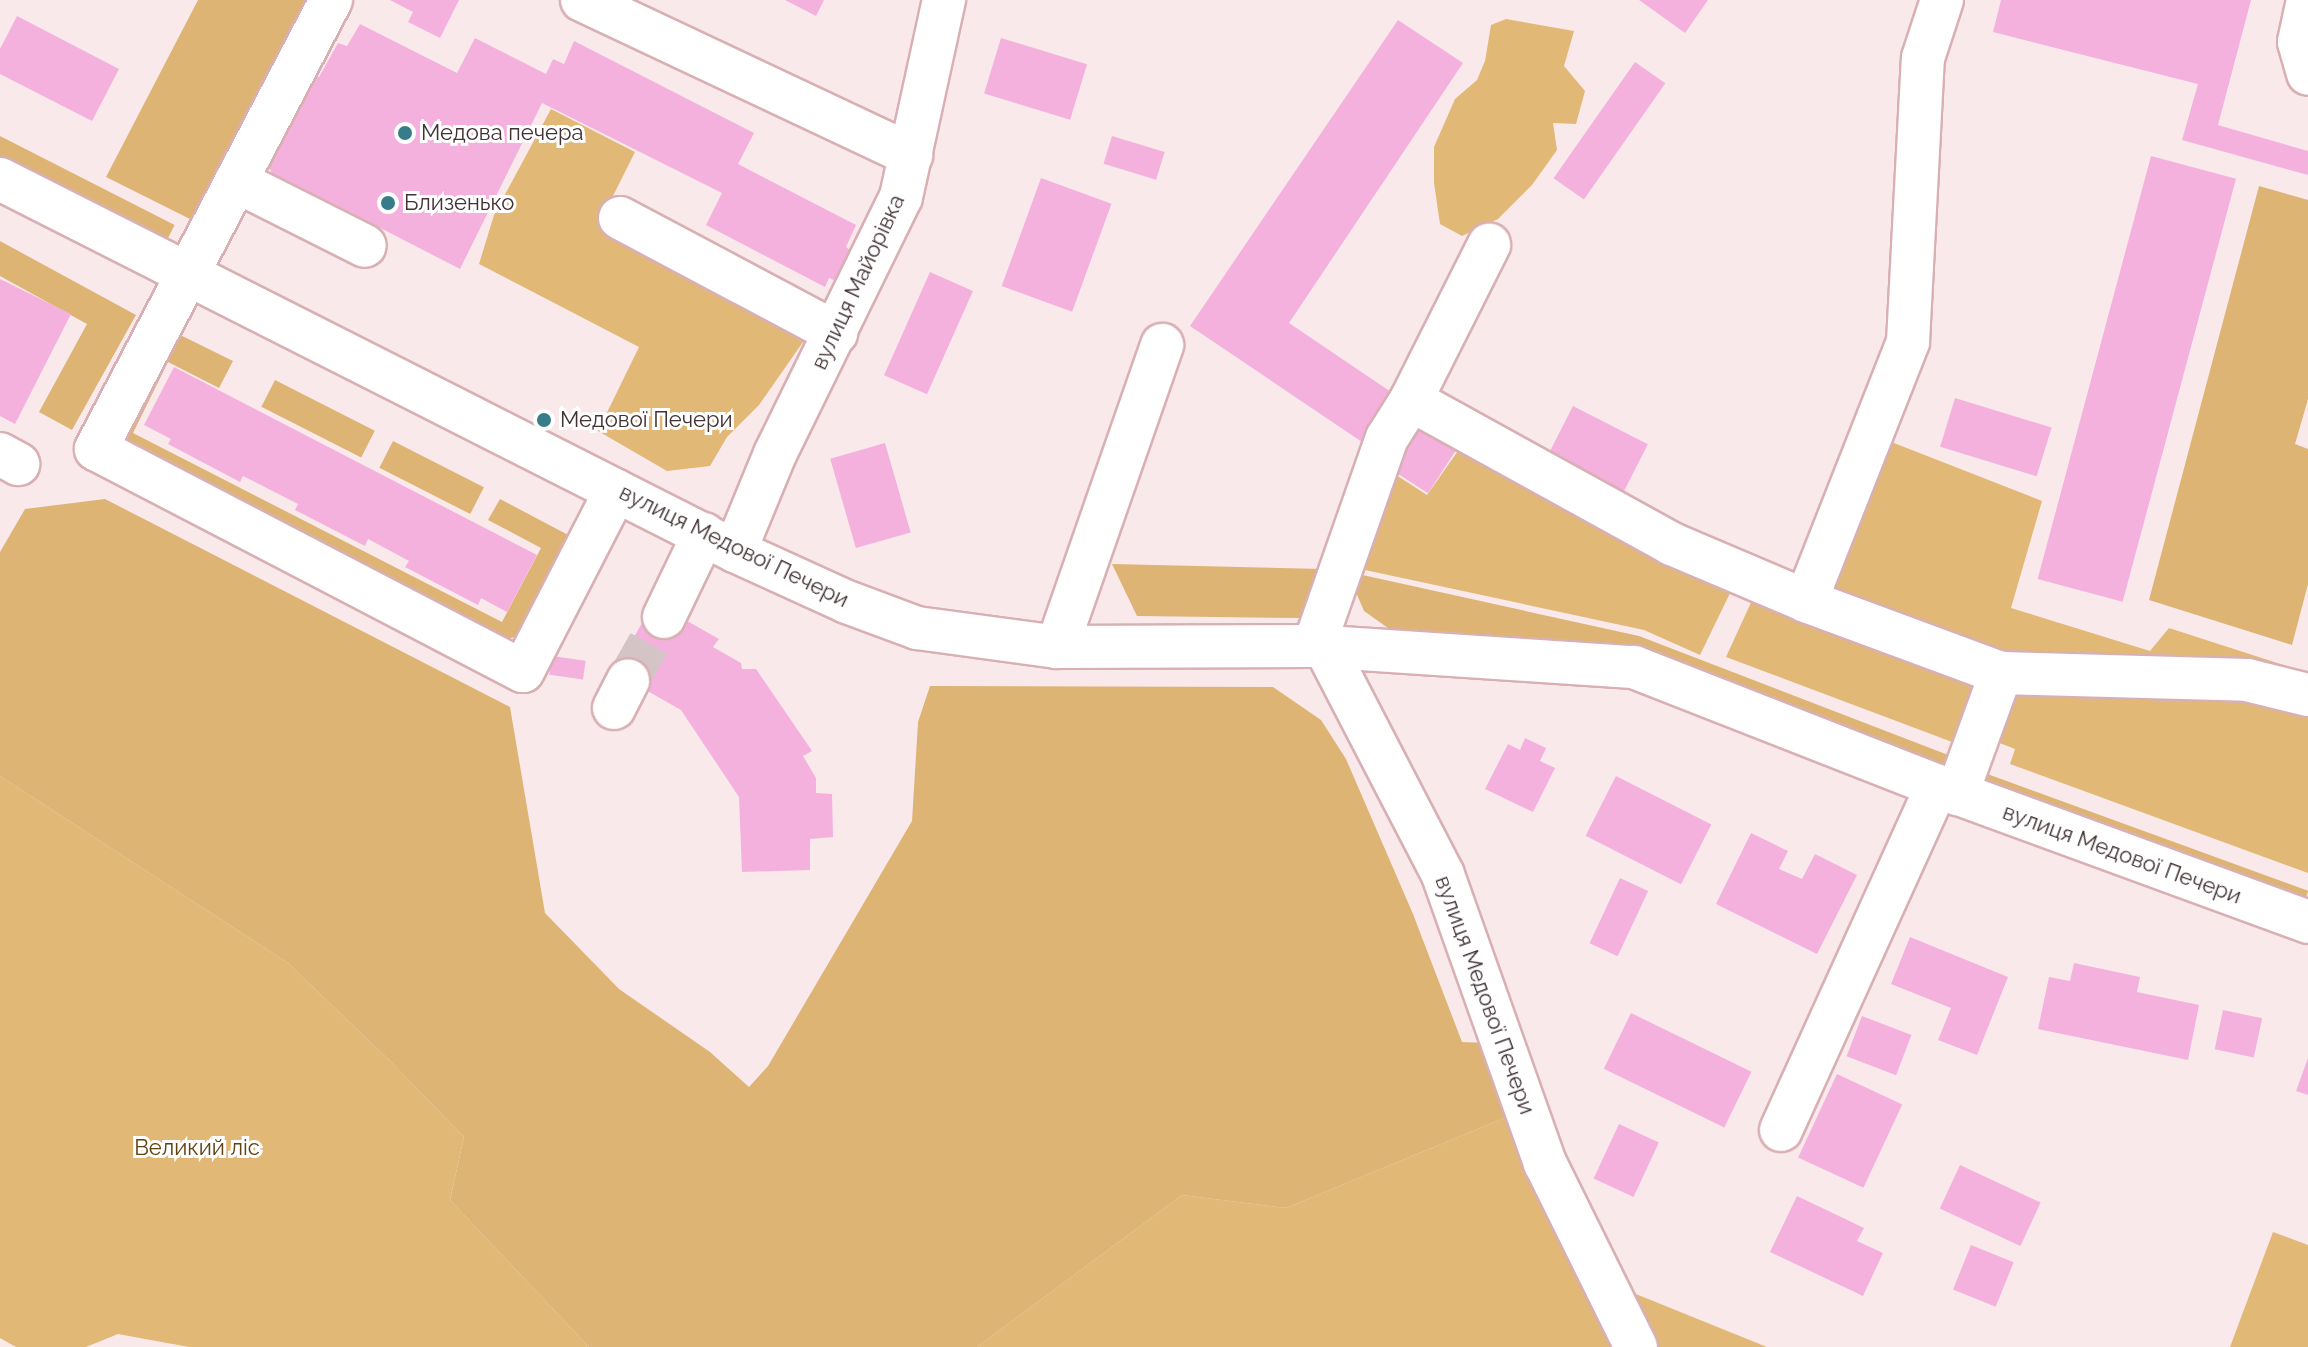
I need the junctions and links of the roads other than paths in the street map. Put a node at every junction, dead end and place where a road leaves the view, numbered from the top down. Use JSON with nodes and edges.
{"nodes":[{"id":1,"x":331,"y":0,"type":"edge"},
{"id":2,"x":582,"y":0,"type":"edge"},
{"id":3,"x":944,"y":0,"type":"edge"},
{"id":4,"x":1942,"y":0,"type":"edge"},
{"id":5,"x":2308,"y":0,"type":"edge"},
{"id":6,"x":2308,"y":74,"type":"edge"},
{"id":7,"x":911,"y":155,"type":"junction"},
{"id":8,"x":0,"y":179,"type":"edge"},
{"id":9,"x":236,"y":181,"type":"junction"},
{"id":10,"x":620,"y":218,"type":"dead end"},
{"id":11,"x":1489,"y":245,"type":"dead end"},
{"id":12,"x":365,"y":246,"type":"dead end"},
{"id":13,"x":188,"y":274,"type":"junction"},
{"id":14,"x":836,"y":333,"type":"junction"},
{"id":15,"x":1162,"y":345,"type":"dead end"},
{"id":16,"x":1411,"y":400,"type":"junction"},
{"id":17,"x":616,"y":490,"type":"junction"},
{"id":18,"x":720,"y":542,"type":"junction"},
{"id":19,"x":1806,"y":601,"type":"junction"},
{"id":20,"x":664,"y":617,"type":"tunnel mouth"},
{"id":21,"x":1320,"y":646,"type":"junction"},
{"id":22,"x":1057,"y":647,"type":"junction"},
{"id":23,"x":2001,"y":673,"type":"junction"},
{"id":24,"x":2308,"y":695,"type":"edge"},
{"id":25,"x":1947,"y":790,"type":"junction"},
{"id":26,"x":2308,"y":922,"type":"edge"},
{"id":27,"x":1781,"y":1130,"type":"dead end"},
{"id":28,"x":1636,"y":1347,"type":"edge"}],
"edges":[{"from":1,"to":9,"type":"street"},
{"from":2,"to":7,"type":"street"},
{"from":3,"to":7,"type":"street","name":"вулиця Майорівка"},
{"from":4,"to":19,"type":"street"},
{"from":5,"to":6,"type":"street"},
{"from":7,"to":14,"type":"street","name":"вулиця Майорівка"},
{"from":8,"to":13,"type":"street","name":"вулиця Медової Печери"},
{"from":9,"to":12,"type":"street"},
{"from":9,"to":13,"type":"street"},
{"from":10,"to":14,"type":"street"},
{"from":11,"to":16,"type":"street"},
{"from":13,"to":17,"type":"street","name":"вулиця Медової Печери"},
{"from":13,"to":17,"type":"street"},
{"from":14,"to":18,"type":"street","name":"вулиця Майорівка"},
{"from":15,"to":22,"type":"street"},
{"from":16,"to":19,"type":"street"},
{"from":16,"to":21,"type":"street"},
{"from":17,"to":18,"type":"street","name":"вулиця Медової Печери"},
{"from":18,"to":20,"type":"street","name":"вулиця Майорівка"},
{"from":18,"to":22,"type":"street","name":"вулиця Медової Печери"},
{"from":19,"to":23,"type":"street"},
{"from":21,"to":22,"type":"street","name":"вулиця Медової Печери"},
{"from":21,"to":25,"type":"street","name":"вулиця Медової Печери"},
{"from":21,"to":28,"type":"street","name":"вулиця Медової Печери"},
{"from":23,"to":24,"type":"street"},
{"from":23,"to":25,"type":"street"},
{"from":25,"to":26,"type":"street","name":"вулиця Медової Печери"},
{"from":25,"to":27,"type":"street"}]}
